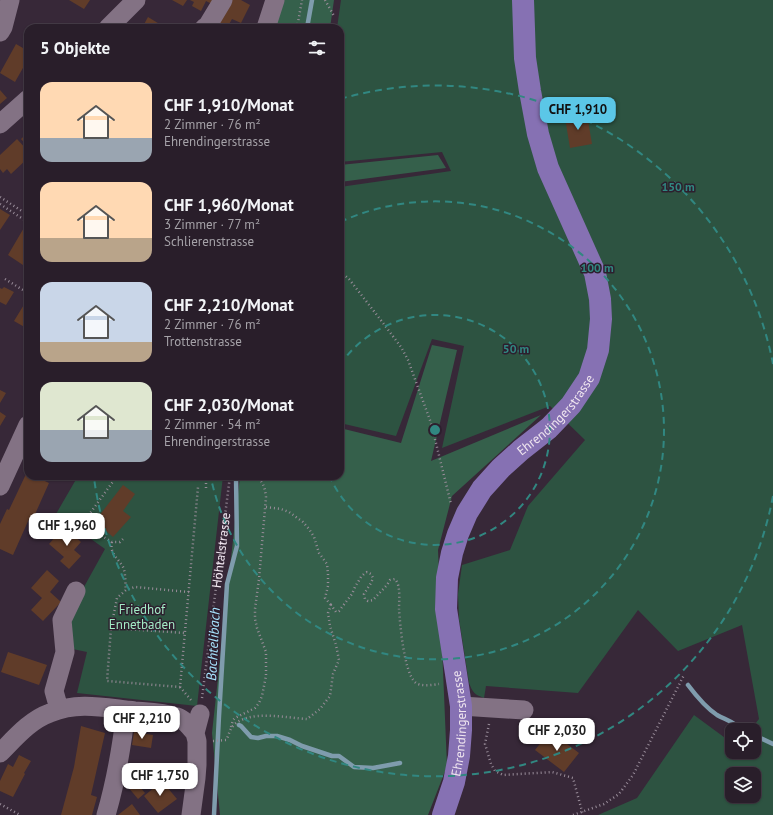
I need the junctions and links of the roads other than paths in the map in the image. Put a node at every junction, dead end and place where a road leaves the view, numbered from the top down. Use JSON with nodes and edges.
{"nodes":[{"id":1,"x":10,"y":0,"type":"edge"},
{"id":2,"x":136,"y":0,"type":"edge"},
{"id":3,"x":223,"y":0,"type":"edge"},
{"id":4,"x":275,"y":0,"type":"edge"},
{"id":5,"x":524,"y":0,"type":"edge"},
{"id":6,"x":112,"y":24,"type":"edge"},
{"id":7,"x":209,"y":24,"type":"edge"},
{"id":8,"x":267,"y":24,"type":"edge"},
{"id":9,"x":0,"y":32,"type":"edge"},
{"id":10,"x":24,"y":103,"type":"edge"},
{"id":11,"x":0,"y":124,"type":"edge"},
{"id":12,"x":24,"y":434,"type":"edge"},
{"id":13,"x":0,"y":486,"type":"edge"},
{"id":14,"x":76,"y":590,"type":"dead end"},
{"id":15,"x":461,"y":706,"type":"junction"},
{"id":16,"x":59,"y":709,"type":"junction"},
{"id":17,"x":126,"y":710,"type":"junction"},
{"id":18,"x":524,"y":710,"type":"dead end"},
{"id":19,"x":200,"y":714,"type":"road end"},
{"id":20,"x":195,"y":733,"type":"junction"},
{"id":21,"x":0,"y":753,"type":"edge"},
{"id":22,"x":106,"y":815,"type":"edge"},
{"id":23,"x":191,"y":815,"type":"edge"},
{"id":24,"x":443,"y":815,"type":"edge"}],
"edges":[{"from":1,"to":9,"type":"street"},
{"from":2,"to":6,"type":"street"},
{"from":3,"to":7,"type":"street"},
{"from":4,"to":8,"type":"street"},
{"from":5,"to":15,"type":"main road","name":"Ehrendingerstrasse"},
{"from":10,"to":11,"type":"street"},
{"from":12,"to":13,"type":"street"},
{"from":14,"to":16,"type":"street"},
{"from":15,"to":18,"type":"street"},
{"from":15,"to":24,"type":"main road","name":"Ehrendingerstrasse"},
{"from":16,"to":17,"type":"street"},
{"from":16,"to":21,"type":"street"},
{"from":17,"to":20,"type":"street"},
{"from":17,"to":22,"type":"street"},
{"from":19,"to":20,"type":"street"},
{"from":20,"to":23,"type":"street"}]}
